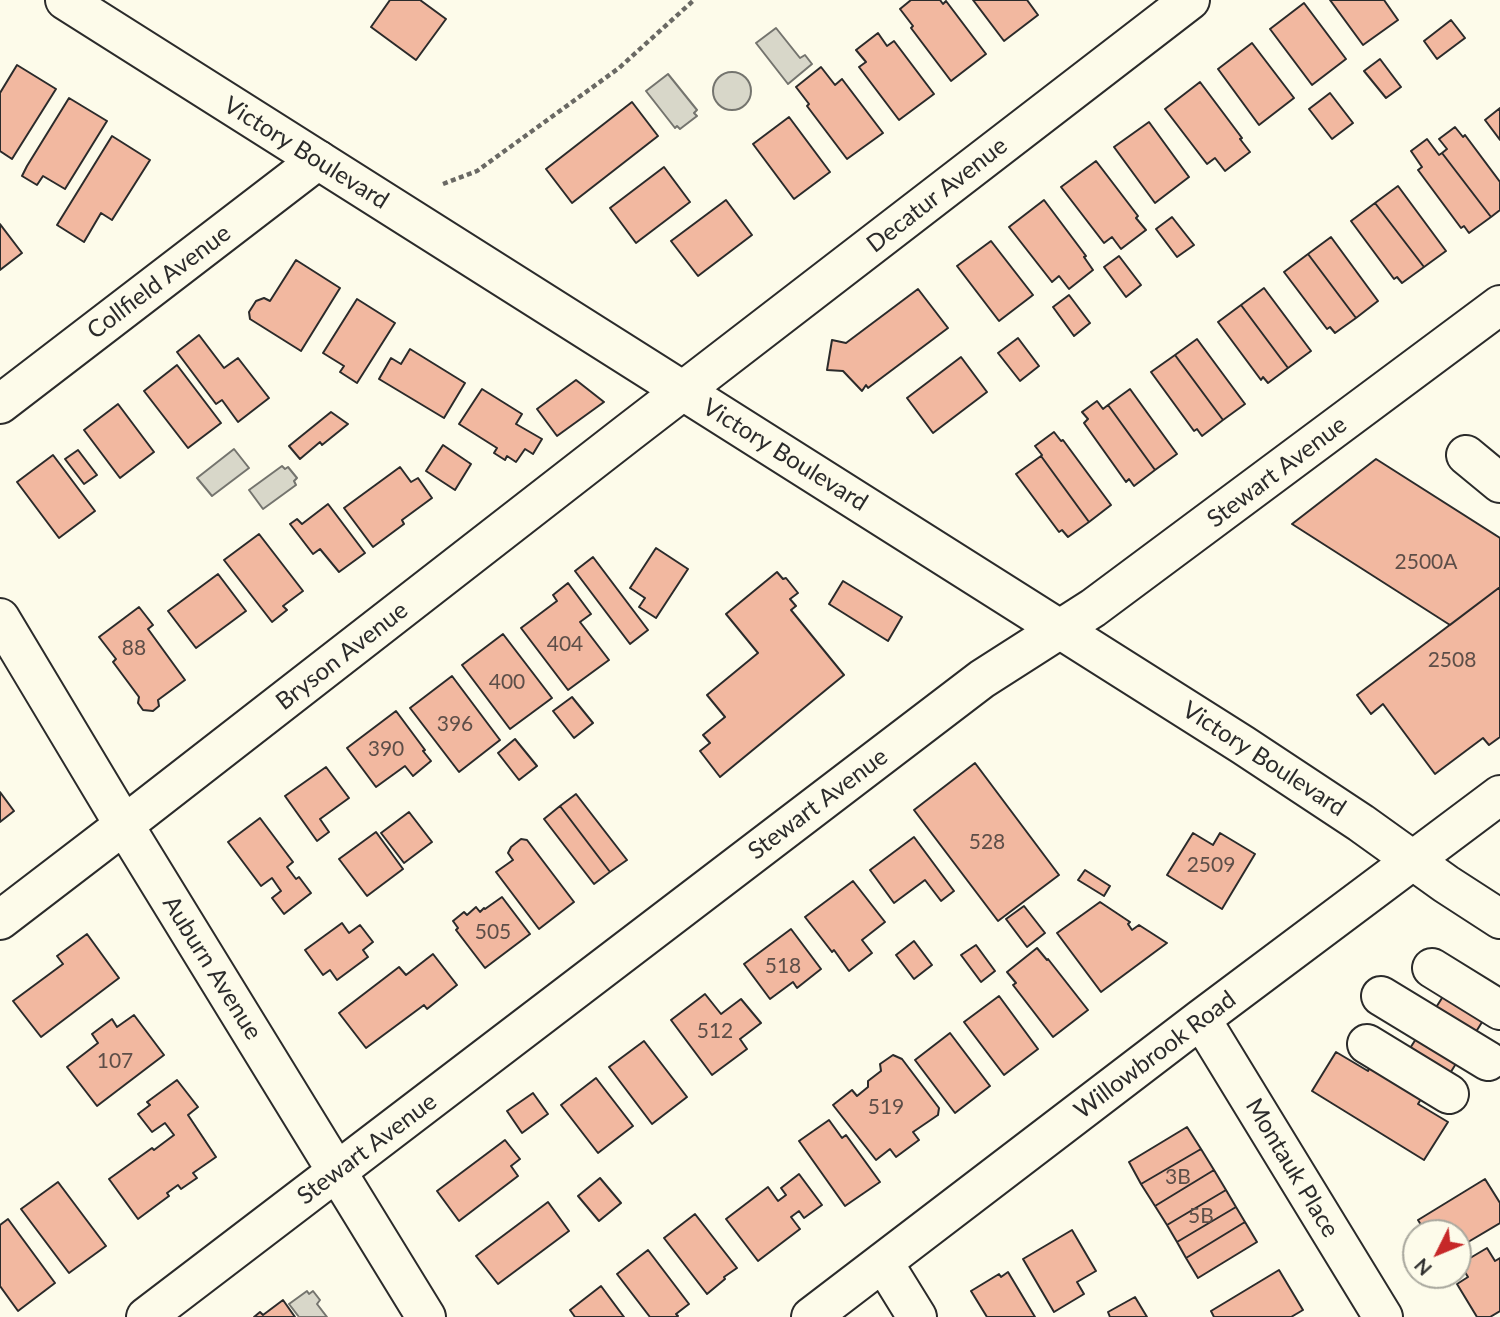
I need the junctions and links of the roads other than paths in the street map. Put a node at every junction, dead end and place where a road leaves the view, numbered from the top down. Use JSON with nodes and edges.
{"nodes":[{"id":1,"x":65,"y":0,"type":"edge"},
{"id":2,"x":1190,"y":0,"type":"edge"},
{"id":3,"x":318,"y":160,"type":"junction"},
{"id":4,"x":1500,"y":305,"type":"edge"},
{"id":5,"x":683,"y":390,"type":"junction"},
{"id":6,"x":0,"y":404,"type":"edge"},
{"id":7,"x":1466,"y":455,"type":"dead end"},
{"id":8,"x":1500,"y":483,"type":"edge"},
{"id":9,"x":0,"y":618,"type":"edge"},
{"id":10,"x":1060,"y":629,"type":"junction"},
{"id":11,"x":1500,"y":794,"type":"edge"},
{"id":12,"x":124,"y":825,"type":"junction"},
{"id":13,"x":1414,"y":860,"type":"junction"},
{"id":14,"x":1500,"y":919,"type":"edge"},
{"id":15,"x":0,"y":920,"type":"edge"},
{"id":16,"x":1432,"y":968,"type":"dead end"},
{"id":17,"x":1381,"y":996,"type":"dead end"},
{"id":18,"x":1500,"y":1010,"type":"edge"},
{"id":19,"x":1201,"y":1019,"type":"junction"},
{"id":20,"x":1367,"y":1044,"type":"dead end"},
{"id":21,"x":1488,"y":1061,"type":"dead end"},
{"id":22,"x":1448,"y":1094,"type":"dead end"},
{"id":23,"x":337,"y":1172,"type":"junction"},
{"id":24,"x":883,"y":1262,"type":"junction"},
{"id":25,"x":146,"y":1317,"type":"edge"},
{"id":26,"x":426,"y":1317,"type":"edge"},
{"id":27,"x":811,"y":1317,"type":"edge"},
{"id":28,"x":917,"y":1317,"type":"edge"},
{"id":29,"x":1383,"y":1317,"type":"edge"}],
"edges":[{"from":1,"to":3,"type":"street","name":"Victory Boulevard"},
{"from":2,"to":5,"type":"street","name":"Decatur Avenue"},
{"from":3,"to":5,"type":"street","name":"Victory Boulevard"},
{"from":3,"to":6,"type":"street","name":"Collfield Avenue"},
{"from":4,"to":10,"type":"street","name":"Stewart Avenue"},
{"from":5,"to":10,"type":"street","name":"Victory Boulevard"},
{"from":5,"to":12,"type":"street","name":"Bryson Avenue"},
{"from":7,"to":8,"type":"street"},
{"from":9,"to":12,"type":"street","name":"Auburn Avenue"},
{"from":10,"to":13,"type":"street","name":"Victory Boulevard"},
{"from":10,"to":23,"type":"street","name":"Stewart Avenue"},
{"from":11,"to":13,"type":"street","name":"Willowbrook Road"},
{"from":12,"to":15,"type":"street","name":"Bryson Avenue"},
{"from":12,"to":23,"type":"street","name":"Auburn Avenue"},
{"from":13,"to":14,"type":"street","name":"Victory Boulevard"},
{"from":13,"to":19,"type":"street","name":"Willowbrook Road"},
{"from":16,"to":18,"type":"street"},
{"from":17,"to":21,"type":"street"},
{"from":19,"to":24,"type":"street","name":"Willowbrook Road"},
{"from":19,"to":29,"type":"street","name":"Montauk Place"},
{"from":20,"to":22,"type":"street"},
{"from":23,"to":25,"type":"street","name":"Stewart Avenue"},
{"from":23,"to":26,"type":"street","name":"Auburn Avenue"},
{"from":24,"to":27,"type":"street","name":"Willowbrook Road"},
{"from":24,"to":28,"type":"street"}]}
